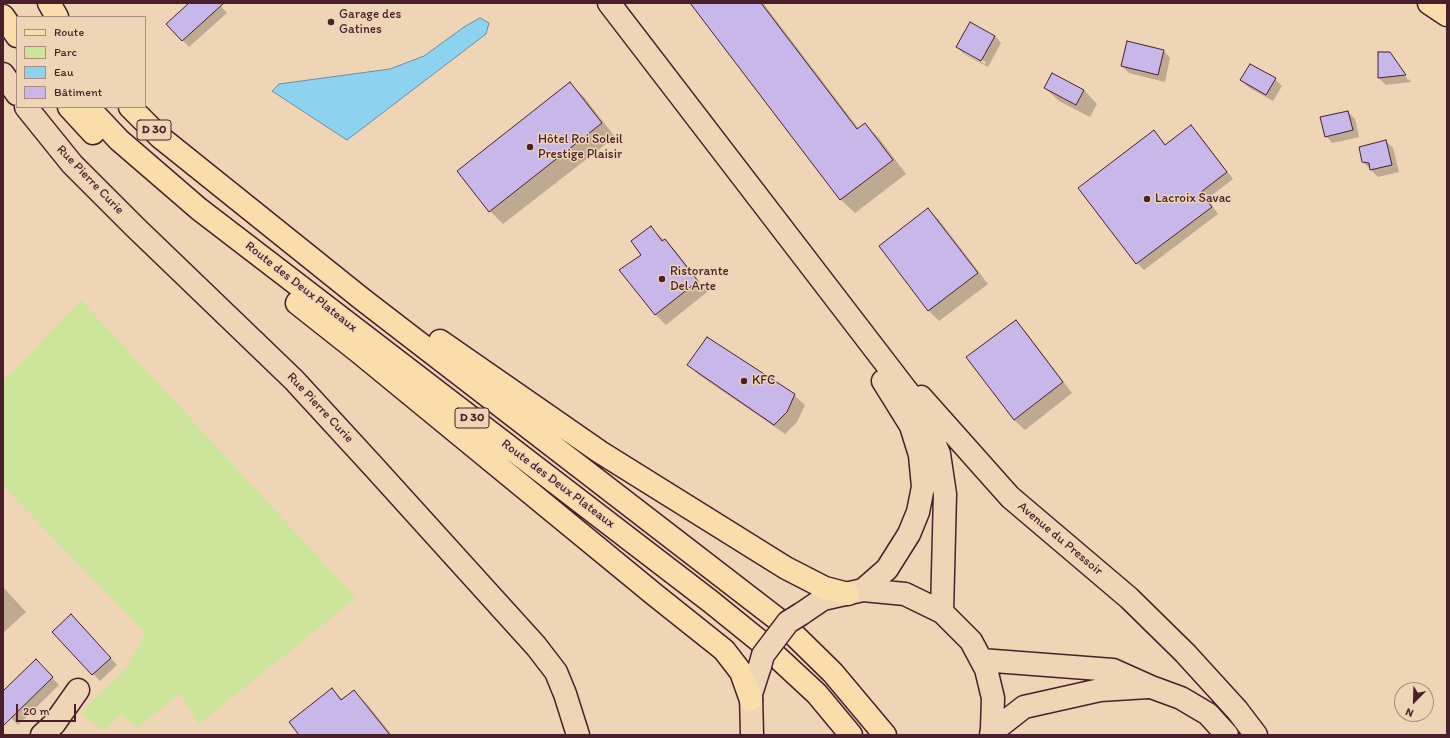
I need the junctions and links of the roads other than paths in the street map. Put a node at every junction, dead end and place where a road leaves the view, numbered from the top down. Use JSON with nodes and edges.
{"nodes":[{"id":1,"x":10,"y":3,"type":"edge"},
{"id":2,"x":49,"y":3,"type":"edge"},
{"id":3,"x":592,"y":3,"type":"edge"},
{"id":4,"x":609,"y":3,"type":"edge"},
{"id":5,"x":1429,"y":3,"type":"edge"},
{"id":6,"x":1447,"y":15,"type":"edge"},
{"id":7,"x":3,"y":16,"type":"edge"},
{"id":8,"x":19,"y":16,"type":"edge"},
{"id":9,"x":56,"y":16,"type":"edge"},
{"id":10,"x":16,"y":35,"type":"edge"},
{"id":11,"x":3,"y":74,"type":"edge"},
{"id":12,"x":16,"y":93,"type":"edge"},
{"id":13,"x":27,"y":108,"type":"edge"},
{"id":14,"x":70,"y":108,"type":"edge"},
{"id":15,"x":89,"y":108,"type":"edge"},
{"id":16,"x":131,"y":108,"type":"edge"},
{"id":17,"x":179,"y":152,"type":"junction"},
{"id":18,"x":868,"y":341,"type":"junction"},
{"id":19,"x":856,"y":592,"type":"junction"},
{"id":20,"x":942,"y":612,"type":"junction"},
{"id":21,"x":981,"y":660,"type":"junction"},
{"id":22,"x":1151,"y":687,"type":"junction"},
{"id":23,"x":78,"y":690,"type":"dead end"},
{"id":24,"x":751,"y":700,"type":"junction"},
{"id":25,"x":991,"y":734,"type":"edge"},
{"id":26,"x":42,"y":735,"type":"edge"},
{"id":27,"x":578,"y":735,"type":"edge"},
{"id":28,"x":752,"y":735,"type":"edge"},
{"id":29,"x":851,"y":735,"type":"edge"},
{"id":30,"x":885,"y":735,"type":"edge"},
{"id":31,"x":1227,"y":735,"type":"edge"},
{"id":32,"x":1256,"y":735,"type":"edge"}],
"edges":[{"from":1,"to":8,"type":"main road"},
{"from":2,"to":9,"type":"main road"},
{"from":3,"to":19,"type":"street"},
{"from":4,"to":18,"type":"street"},
{"from":5,"to":6,"type":"main road"},
{"from":7,"to":10,"type":"main road"},
{"from":11,"to":12,"type":"street"},
{"from":13,"to":27,"type":"street","name":"Rue Pierre Curie"},
{"from":14,"to":24,"type":"main road"},
{"from":15,"to":29,"type":"main road","name":"Route des Deux Plateaux","number":"D 30"},
{"from":16,"to":17,"type":"main road","name":"Route des Deux Plateaux","number":"D 30"},
{"from":17,"to":19,"type":"main road"},
{"from":17,"to":30,"type":"main road","name":"Route des Deux Plateaux","number":"D 30"},
{"from":18,"to":20,"type":"street"},
{"from":18,"to":32,"type":"street","name":"Avenue du Pressoir"},
{"from":19,"to":20,"type":"street"},
{"from":19,"to":24,"type":"street","bridge":true},
{"from":20,"to":21,"type":"street"},
{"from":21,"to":22,"type":"street"},
{"from":21,"to":25,"type":"street"},
{"from":22,"to":25,"type":"street"},
{"from":22,"to":31,"type":"street"},
{"from":23,"to":26,"type":"street"},
{"from":24,"to":28,"type":"street"}]}
